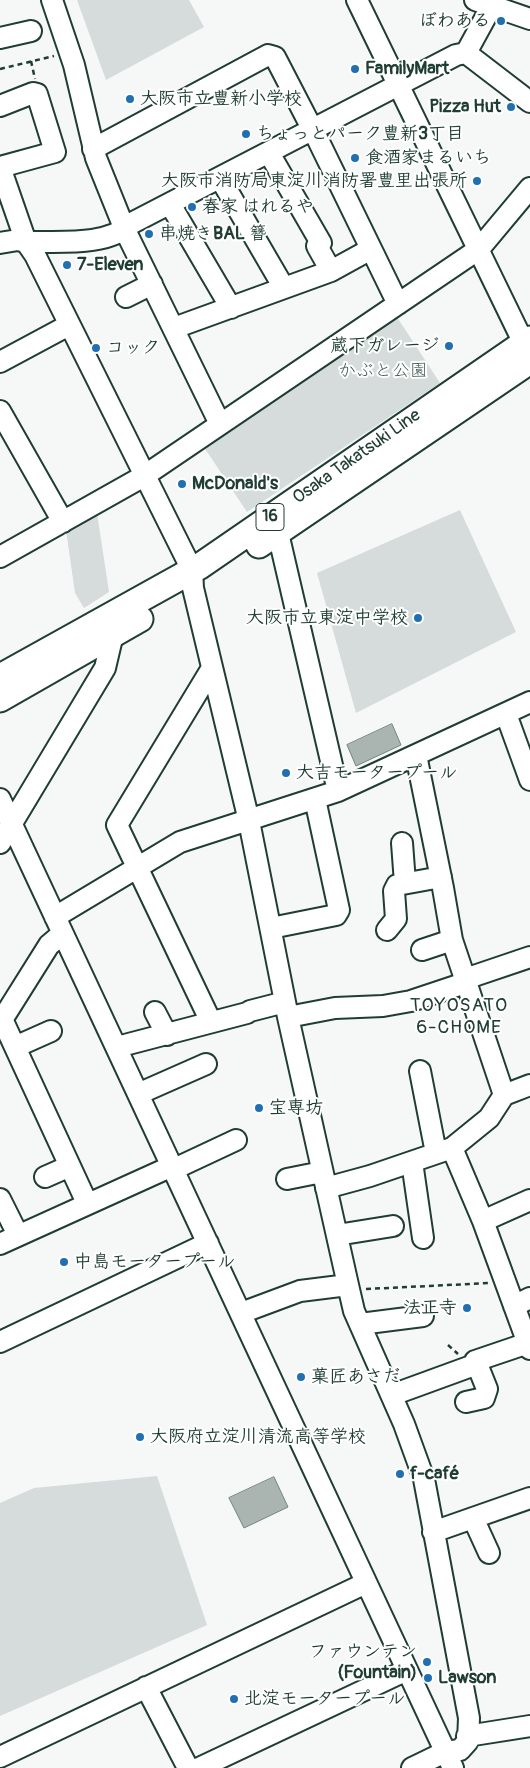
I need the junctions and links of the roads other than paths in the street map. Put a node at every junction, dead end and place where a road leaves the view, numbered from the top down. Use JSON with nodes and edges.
{"nodes":[{"id":1,"x":52,"y":0,"type":"edge"},
{"id":2,"x":357,"y":0,"type":"edge"},
{"id":3,"x":488,"y":2,"type":"edge"},
{"id":4,"x":530,"y":19,"type":"edge"},
{"id":5,"x":30,"y":31,"type":"dead end"},
{"id":6,"x":0,"y":38,"type":"edge"},
{"id":7,"x":466,"y":53,"type":"junction"},
{"id":8,"x":398,"y":84,"type":"junction"},
{"id":9,"x":530,"y":102,"type":"edge"},
{"id":10,"x":0,"y":106,"type":"edge"},
{"id":11,"x":312,"y":130,"type":"junction"},
{"id":12,"x":93,"y":149,"type":"junction"},
{"id":13,"x":269,"y":153,"type":"junction"},
{"id":14,"x":1,"y":172,"type":"edge"},
{"id":15,"x":220,"y":178,"type":"junction"},
{"id":16,"x":530,"y":188,"type":"edge"},
{"id":17,"x":170,"y":204,"type":"junction"},
{"id":18,"x":125,"y":230,"type":"junction"},
{"id":19,"x":26,"y":242,"type":"junction"},
{"id":20,"x":0,"y":243,"type":"edge"},
{"id":21,"x":371,"y":249,"type":"junction"},
{"id":22,"x":479,"y":249,"type":"junction"},
{"id":23,"x":331,"y":271,"type":"junction"},
{"id":24,"x":152,"y":284,"type":"junction"},
{"id":25,"x":284,"y":288,"type":"junction"},
{"id":26,"x":126,"y":297,"type":"dead end"},
{"id":27,"x":398,"y":304,"type":"junction"},
{"id":28,"x":230,"y":308,"type":"junction"},
{"id":29,"x":69,"y":325,"type":"junction"},
{"id":30,"x":174,"y":328,"type":"junction"},
{"id":31,"x":528,"y":350,"type":"edge"},
{"id":32,"x":0,"y":362,"type":"edge"},
{"id":33,"x":0,"y":410,"type":"edge"},
{"id":34,"x":220,"y":424,"type":"junction"},
{"id":35,"x":144,"y":476,"type":"junction"},
{"id":36,"x":63,"y":522,"type":"junction"},
{"id":37,"x":278,"y":533,"type":"junction"},
{"id":38,"x":0,"y":557,"type":"edge"},
{"id":39,"x":192,"y":579,"type":"junction"},
{"id":40,"x":113,"y":634,"type":"junction"},
{"id":41,"x":212,"y":668,"type":"junction"},
{"id":42,"x":0,"y":677,"type":"edge"},
{"id":43,"x":0,"y":699,"type":"edge"},
{"id":44,"x":530,"y":702,"type":"edge"},
{"id":45,"x":506,"y":714,"type":"junction"},
{"id":46,"x":416,"y":755,"type":"junction"},
{"id":47,"x":530,"y":780,"type":"edge"},
{"id":48,"x":338,"y":791,"type":"junction"},
{"id":49,"x":0,"y":799,"type":"edge"},
{"id":50,"x":315,"y":799,"type":"junction"},
{"id":51,"x":249,"y":820,"type":"junction"},
{"id":52,"x":6,"y":822,"type":"edge"},
{"id":53,"x":0,"y":843,"type":"edge"},
{"id":54,"x":402,"y":843,"type":"dead end"},
{"id":55,"x":137,"y":867,"type":"junction"},
{"id":56,"x":441,"y":877,"type":"junction"},
{"id":57,"x":405,"y":884,"type":"junction"},
{"id":58,"x":59,"y":926,"type":"junction"},
{"id":59,"x":271,"y":928,"type":"junction"},
{"id":60,"x":383,"y":936,"type":"dead end"},
{"id":61,"x":452,"y":940,"type":"junction"},
{"id":62,"x":422,"y":950,"type":"dead end"},
{"id":63,"x":530,"y":956,"type":"edge"},
{"id":64,"x":465,"y":983,"type":"junction"},
{"id":65,"x":287,"y":1010,"type":"junction"},
{"id":66,"x":155,"y":1012,"type":"dead end"},
{"id":67,"x":1,"y":1021,"type":"edge"},
{"id":68,"x":211,"y":1022,"type":"junction"},
{"id":69,"x":51,"y":1031,"type":"dead end"},
{"id":70,"x":167,"y":1035,"type":"junction"},
{"id":71,"x":15,"y":1047,"type":"junction"},
{"id":72,"x":117,"y":1047,"type":"junction"},
{"id":73,"x":206,"y":1064,"type":"dead end"},
{"id":74,"x":420,"y":1071,"type":"dead end"},
{"id":75,"x":530,"y":1085,"type":"edge"},
{"id":76,"x":138,"y":1094,"type":"junction"},
{"id":77,"x":504,"y":1095,"type":"junction"},
{"id":78,"x":236,"y":1140,"type":"dead end"},
{"id":79,"x":444,"y":1150,"type":"junction"},
{"id":80,"x":412,"y":1162,"type":"junction"},
{"id":81,"x":70,"y":1166,"type":"junction"},
{"id":82,"x":171,"y":1169,"type":"junction"},
{"id":83,"x":45,"y":1177,"type":"dead end"},
{"id":84,"x":287,"y":1179,"type":"dead end"},
{"id":85,"x":324,"y":1180,"type":"junction"},
{"id":86,"x":0,"y":1199,"type":"edge"},
{"id":87,"x":530,"y":1200,"type":"edge"},
{"id":88,"x":87,"y":1203,"type":"junction"},
{"id":89,"x":483,"y":1221,"type":"junction"},
{"id":90,"x":393,"y":1226,"type":"dead end"},
{"id":91,"x":337,"y":1235,"type":"junction"},
{"id":92,"x":18,"y":1236,"type":"junction"},
{"id":93,"x":423,"y":1238,"type":"dead end"},
{"id":94,"x":208,"y":1243,"type":"junction"},
{"id":95,"x":0,"y":1244,"type":"edge"},
{"id":96,"x":349,"y":1288,"type":"junction"},
{"id":97,"x":522,"y":1302,"type":"edge"},
{"id":98,"x":240,"y":1313,"type":"junction"},
{"id":99,"x":423,"y":1316,"type":"dead end"},
{"id":100,"x":360,"y":1324,"type":"junction"},
{"id":101,"x":0,"y":1342,"type":"edge"},
{"id":102,"x":529,"y":1346,"type":"edge"},
{"id":103,"x":477,"y":1364,"type":"junction"},
{"id":104,"x":392,"y":1396,"type":"junction"},
{"id":105,"x":466,"y":1402,"type":"dead end"},
{"id":106,"x":530,"y":1498,"type":"edge"},
{"id":107,"x":473,"y":1518,"type":"junction"},
{"id":108,"x":433,"y":1532,"type":"junction"},
{"id":109,"x":489,"y":1553,"type":"dead end"},
{"id":110,"x":366,"y":1583,"type":"junction"},
{"id":111,"x":407,"y":1670,"type":"junction"},
{"id":112,"x":146,"y":1687,"type":"junction"},
{"id":113,"x":530,"y":1726,"type":"edge"},
{"id":114,"x":467,"y":1736,"type":"junction"},
{"id":115,"x":0,"y":1757,"type":"edge"},
{"id":116,"x":449,"y":1760,"type":"edge"},
{"id":117,"x":188,"y":1768,"type":"edge"},
{"id":118,"x":199,"y":1768,"type":"edge"},
{"id":119,"x":412,"y":1768,"type":"edge"}],
"edges":[{"from":1,"to":12,"type":"street"},
{"from":2,"to":8,"type":"street"},
{"from":3,"to":4,"type":"street"},
{"from":3,"to":7,"type":"street"},
{"from":5,"to":6,"type":"street"},
{"from":7,"to":8,"type":"street"},
{"from":7,"to":9,"type":"street"},
{"from":8,"to":11,"type":"street"},
{"from":8,"to":22,"type":"street"},
{"from":10,"to":14,"type":"street"},
{"from":11,"to":12,"type":"street"},
{"from":11,"to":13,"type":"street"},
{"from":11,"to":21,"type":"street"},
{"from":12,"to":18,"type":"street"},
{"from":13,"to":15,"type":"street"},
{"from":13,"to":23,"type":"street"},
{"from":14,"to":19,"type":"street"},
{"from":15,"to":17,"type":"street"},
{"from":15,"to":25,"type":"street"},
{"from":16,"to":22,"type":"street"},
{"from":17,"to":18,"type":"street"},
{"from":17,"to":28,"type":"street"},
{"from":18,"to":19,"type":"street"},
{"from":18,"to":24,"type":"street"},
{"from":19,"to":20,"type":"street"},
{"from":19,"to":29,"type":"street"},
{"from":21,"to":23,"type":"street"},
{"from":21,"to":27,"type":"street"},
{"from":22,"to":27,"type":"street"},
{"from":22,"to":31,"type":"street"},
{"from":23,"to":25,"type":"street"},
{"from":24,"to":26,"type":"street"},
{"from":24,"to":30,"type":"street"},
{"from":25,"to":28,"type":"street"},
{"from":27,"to":34,"type":"street"},
{"from":28,"to":30,"type":"street"},
{"from":29,"to":32,"type":"street"},
{"from":29,"to":35,"type":"street"},
{"from":30,"to":34,"type":"street"},
{"from":31,"to":37,"type":"main road","name":"Osaka Takatsuki Line","number":"16"},
{"from":31,"to":39,"type":"main road","name":"Osaka Takatsuki Line","number":"16"},
{"from":33,"to":36,"type":"street"},
{"from":34,"to":35,"type":"street"},
{"from":35,"to":36,"type":"street"},
{"from":35,"to":39,"type":"street"},
{"from":36,"to":38,"type":"street"},
{"from":37,"to":39,"type":"main road","name":"Osaka Takatsuki Line","number":"16"},
{"from":37,"to":48,"type":"street"},
{"from":39,"to":40,"type":"main road","name":"Osaka Takatsuki Line","number":"16"},
{"from":39,"to":41,"type":"street"},
{"from":39,"to":42,"type":"main road","name":"Osaka Takatsuki Line","number":"16"},
{"from":40,"to":43,"type":"main road","name":"Osaka Takatsuki Line","number":"16"},
{"from":40,"to":52,"type":"street"},
{"from":41,"to":51,"type":"street"},
{"from":41,"to":55,"type":"street"},
{"from":44,"to":45,"type":"street"},
{"from":45,"to":46,"type":"street"},
{"from":45,"to":47,"type":"street"},
{"from":46,"to":48,"type":"street"},
{"from":46,"to":56,"type":"street"},
{"from":48,"to":50,"type":"street"},
{"from":49,"to":52,"type":"street"},
{"from":50,"to":51,"type":"street"},
{"from":50,"to":59,"type":"street"},
{"from":51,"to":55,"type":"street"},
{"from":51,"to":59,"type":"street"},
{"from":52,"to":53,"type":"street"},
{"from":52,"to":58,"type":"street"},
{"from":54,"to":57,"type":"street"},
{"from":55,"to":58,"type":"street"},
{"from":55,"to":68,"type":"street"},
{"from":56,"to":57,"type":"street"},
{"from":56,"to":61,"type":"street"},
{"from":57,"to":60,"type":"street"},
{"from":58,"to":67,"type":"street"},
{"from":58,"to":72,"type":"street"},
{"from":59,"to":65,"type":"street"},
{"from":61,"to":62,"type":"street"},
{"from":61,"to":64,"type":"street"},
{"from":63,"to":64,"type":"street"},
{"from":64,"to":65,"type":"street"},
{"from":64,"to":77,"type":"street"},
{"from":65,"to":68,"type":"street"},
{"from":65,"to":85,"type":"street"},
{"from":66,"to":70,"type":"street"},
{"from":67,"to":71,"type":"street"},
{"from":68,"to":70,"type":"street"},
{"from":69,"to":71,"type":"street"},
{"from":70,"to":72,"type":"street"},
{"from":71,"to":81,"type":"street"},
{"from":72,"to":76,"type":"street"},
{"from":73,"to":76,"type":"street"},
{"from":74,"to":79,"type":"street"},
{"from":75,"to":77,"type":"street"},
{"from":76,"to":82,"type":"street"},
{"from":77,"to":79,"type":"street"},
{"from":78,"to":82,"type":"street"},
{"from":79,"to":80,"type":"street"},
{"from":79,"to":89,"type":"street"},
{"from":80,"to":85,"type":"street"},
{"from":80,"to":93,"type":"street"},
{"from":81,"to":83,"type":"street"},
{"from":81,"to":88,"type":"street"},
{"from":82,"to":88,"type":"street"},
{"from":82,"to":94,"type":"street"},
{"from":84,"to":85,"type":"street"},
{"from":85,"to":91,"type":"street"},
{"from":86,"to":92,"type":"street"},
{"from":87,"to":89,"type":"street"},
{"from":88,"to":92,"type":"street"},
{"from":89,"to":97,"type":"street"},
{"from":90,"to":91,"type":"street"},
{"from":91,"to":96,"type":"street"},
{"from":92,"to":95,"type":"street"},
{"from":94,"to":98,"type":"street"},
{"from":94,"to":101,"type":"street"},
{"from":96,"to":98,"type":"street"},
{"from":96,"to":100,"type":"street"},
{"from":97,"to":102,"type":"street"},
{"from":98,"to":110,"type":"street"},
{"from":99,"to":100,"type":"street"},
{"from":100,"to":104,"type":"street"},
{"from":102,"to":103,"type":"street"},
{"from":103,"to":104,"type":"street"},
{"from":103,"to":105,"type":"street"},
{"from":104,"to":108,"type":"street"},
{"from":106,"to":107,"type":"street"},
{"from":107,"to":108,"type":"street"},
{"from":107,"to":109,"type":"street"},
{"from":108,"to":114,"type":"street"},
{"from":110,"to":111,"type":"street"},
{"from":110,"to":112,"type":"street"},
{"from":111,"to":116,"type":"street"},
{"from":111,"to":118,"type":"street"},
{"from":112,"to":115,"type":"street"},
{"from":112,"to":117,"type":"street"},
{"from":113,"to":114,"type":"street"},
{"from":114,"to":116,"type":"street"},
{"from":116,"to":119,"type":"street"}]}
